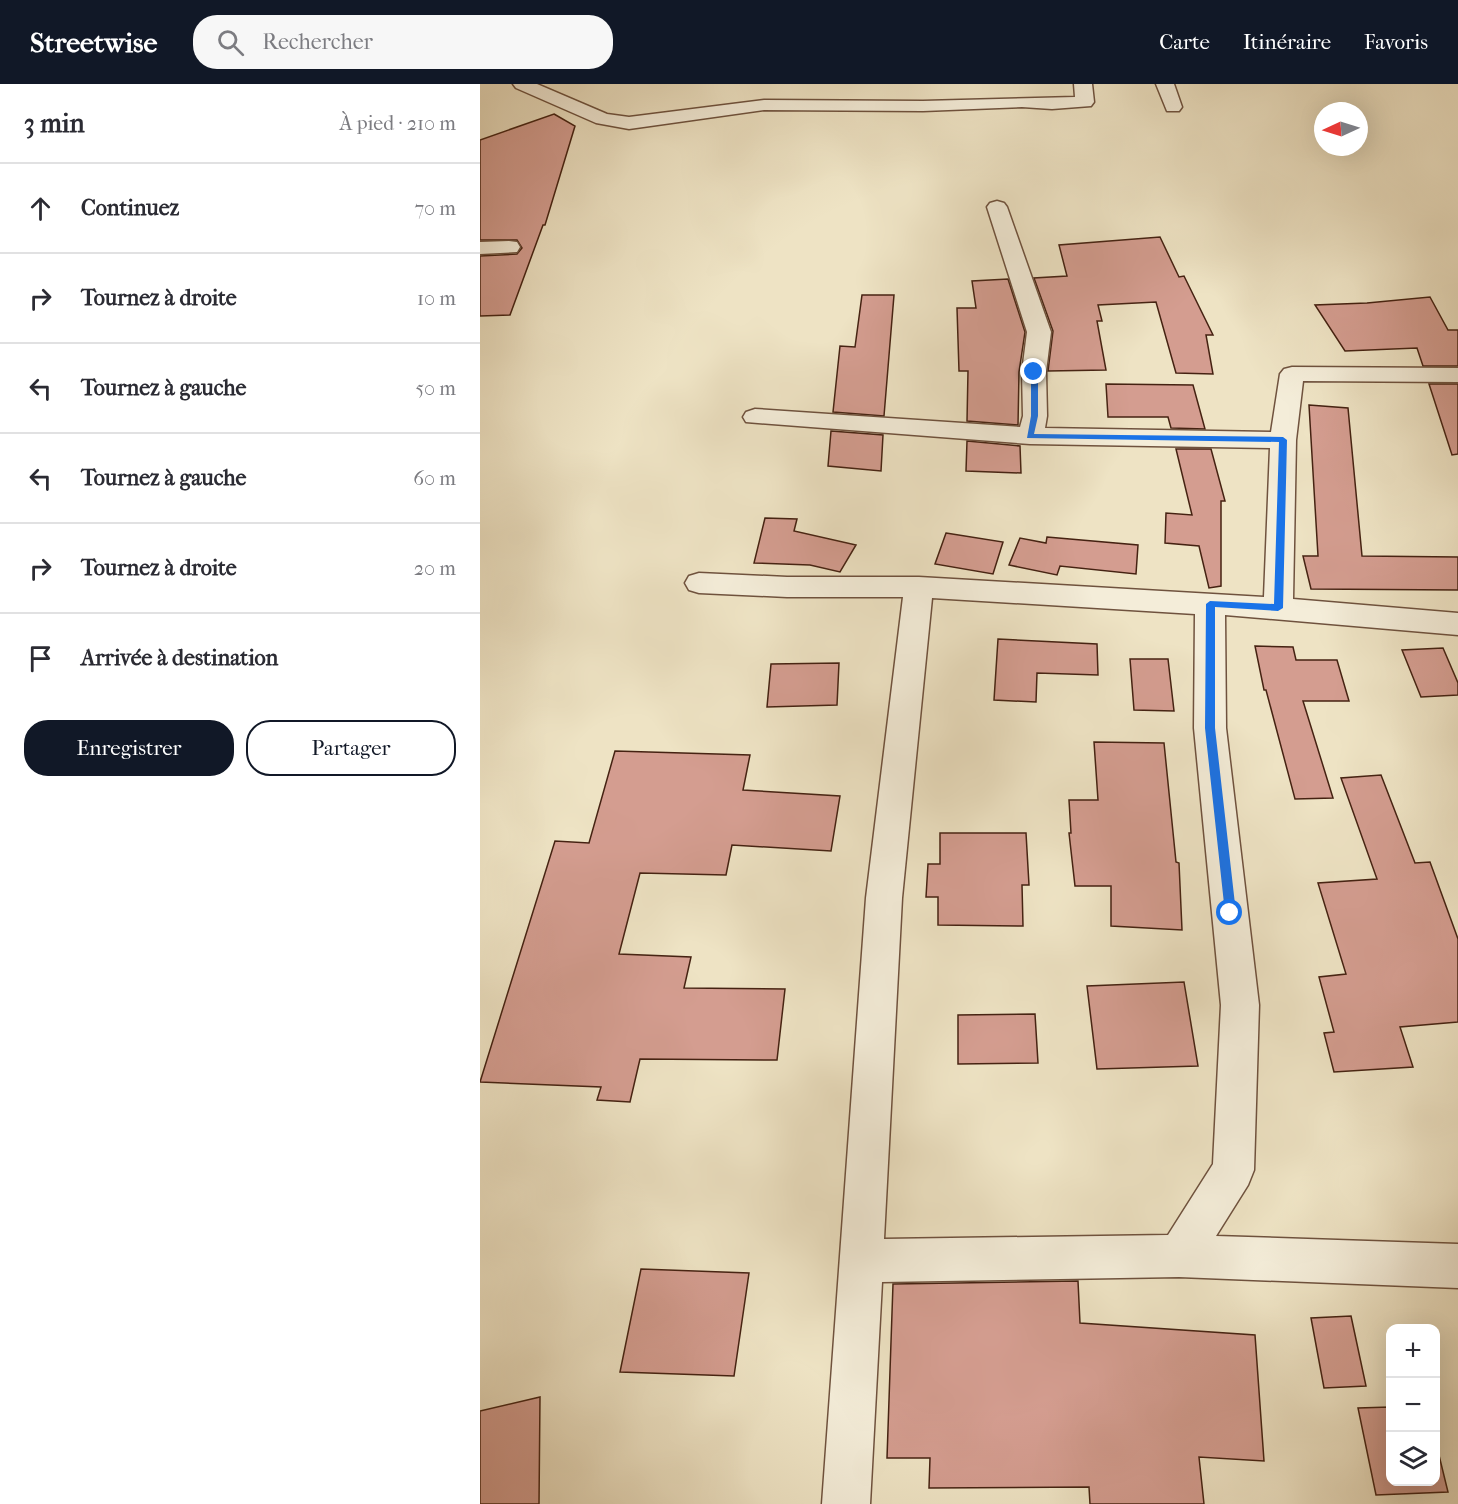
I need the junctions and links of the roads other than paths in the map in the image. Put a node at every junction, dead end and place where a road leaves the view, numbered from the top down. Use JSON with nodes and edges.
{"nodes":[{"id":1,"x":522,"y":84,"type":"edge"},
{"id":2,"x":771,"y":84,"type":"edge"},
{"id":3,"x":926,"y":84,"type":"edge"},
{"id":4,"x":1083,"y":84,"type":"edge"},
{"id":5,"x":1165,"y":84,"type":"edge"},
{"id":6,"x":764,"y":105,"type":"junction"},
{"id":7,"x":923,"y":106,"type":"junction"},
{"id":8,"x":1173,"y":107,"type":"dead end"},
{"id":9,"x":997,"y":207,"type":"dead end"},
{"id":10,"x":480,"y":248,"type":"edge"},
{"id":11,"x":509,"y":248,"type":"dead end"},
{"id":12,"x":1458,"y":375,"type":"edge"},
{"id":13,"x":755,"y":417,"type":"dead end"},
{"id":14,"x":1030,"y":436,"type":"junction"},
{"id":15,"x":1283,"y":440,"type":"junction"},
{"id":16,"x":699,"y":583,"type":"dead end"},
{"id":17,"x":920,"y":587,"type":"junction"},
{"id":18,"x":1210,"y":604,"type":"junction"},
{"id":19,"x":1278,"y":608,"type":"junction"},
{"id":20,"x":1458,"y":624,"type":"edge"},
{"id":21,"x":1179,"y":1256,"type":"junction"},
{"id":22,"x":860,"y":1261,"type":"junction"},
{"id":23,"x":1458,"y":1266,"type":"edge"},
{"id":24,"x":846,"y":1504,"type":"edge"}],
"edges":[{"from":1,"to":6,"type":"street"},
{"from":2,"to":6,"type":"street"},
{"from":3,"to":7,"type":"street"},
{"from":4,"to":7,"type":"street"},
{"from":5,"to":8,"type":"street"},
{"from":6,"to":7,"type":"street"},
{"from":9,"to":14,"type":"street"},
{"from":10,"to":11,"type":"street"},
{"from":12,"to":15,"type":"street"},
{"from":13,"to":14,"type":"street"},
{"from":14,"to":15,"type":"street"},
{"from":15,"to":19,"type":"street"},
{"from":16,"to":17,"type":"street"},
{"from":17,"to":18,"type":"street"},
{"from":17,"to":22,"type":"street"},
{"from":18,"to":19,"type":"street"},
{"from":18,"to":21,"type":"street"},
{"from":19,"to":20,"type":"street"},
{"from":21,"to":22,"type":"street"},
{"from":21,"to":23,"type":"street"},
{"from":22,"to":24,"type":"street"}]}
